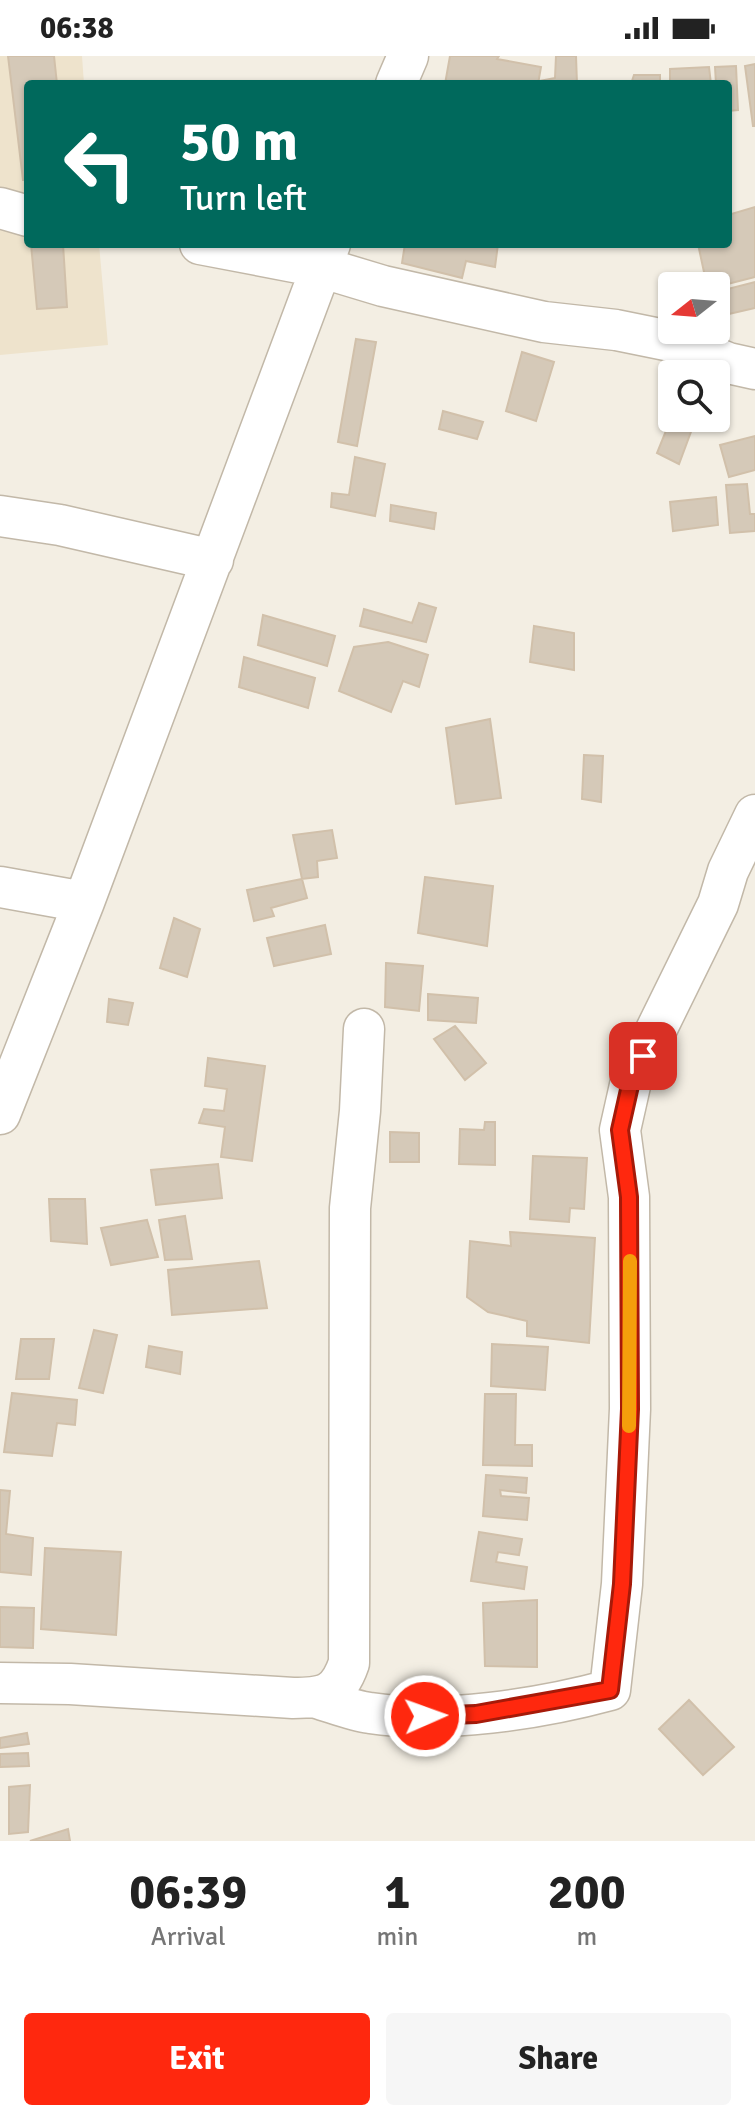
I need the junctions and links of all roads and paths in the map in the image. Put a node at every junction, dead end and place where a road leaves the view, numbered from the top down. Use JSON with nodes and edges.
{"nodes":[{"id":1,"x":408,"y":56,"type":"edge"},
{"id":2,"x":398,"y":80,"type":"edge"},
{"id":3,"x":0,"y":208,"type":"edge"},
{"id":4,"x":24,"y":215,"type":"edge"},
{"id":5,"x":245,"y":248,"type":"edge"},
{"id":6,"x":325,"y":255,"type":"edge"},
{"id":7,"x":755,"y":369,"type":"edge"},
{"id":8,"x":0,"y":516,"type":"edge"},
{"id":9,"x":213,"y":560,"type":"junction"},
{"id":10,"x":755,"y":815,"type":"edge"},
{"id":11,"x":0,"y":887,"type":"edge"},
{"id":12,"x":84,"y":902,"type":"junction"},
{"id":13,"x":364,"y":1029,"type":"dead end"},
{"id":14,"x":0,"y":1114,"type":"edge"},
{"id":15,"x":0,"y":1683,"type":"edge"},
{"id":16,"x":317,"y":1698,"type":"junction"}],
"edges":[{"from":1,"to":2,"type":"street"},
{"from":3,"to":4,"type":"street"},
{"from":5,"to":6,"type":"street"},
{"from":6,"to":7,"type":"street"},
{"from":6,"to":9,"type":"street"},
{"from":8,"to":9,"type":"street"},
{"from":9,"to":12,"type":"street"},
{"from":10,"to":16,"type":"street"},
{"from":11,"to":12,"type":"street"},
{"from":12,"to":14,"type":"street"},
{"from":13,"to":16,"type":"street"},
{"from":15,"to":16,"type":"street"}]}
